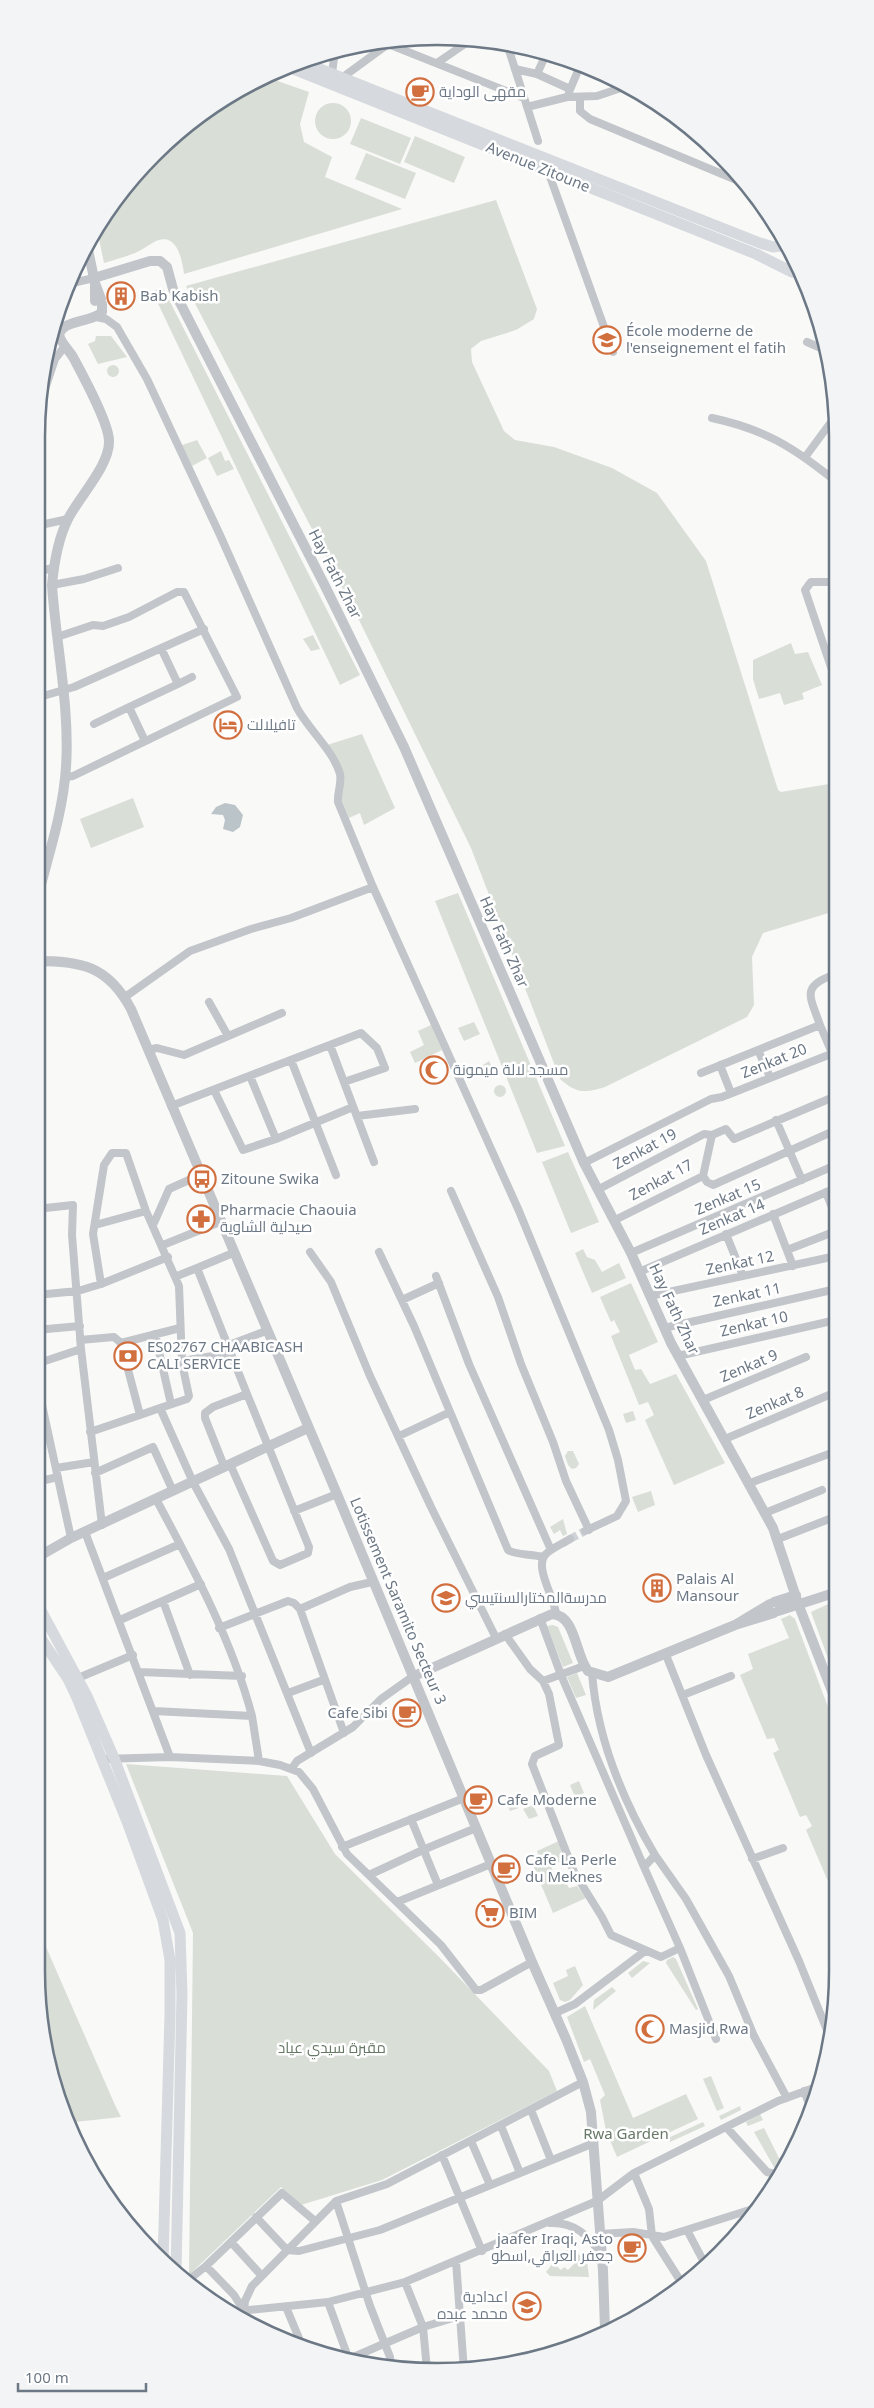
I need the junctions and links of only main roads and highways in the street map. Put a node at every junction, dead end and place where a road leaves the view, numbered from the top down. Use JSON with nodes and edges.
{"nodes":[{"id":1,"x":313,"y":65,"type":"edge"},
{"id":2,"x":298,"y":71,"type":"edge"},
{"id":3,"x":779,"y":247,"type":"edge"},
{"id":4,"x":783,"y":254,"type":"edge"},
{"id":5,"x":789,"y":264,"type":"edge"},
{"id":6,"x":792,"y":271,"type":"edge"},
{"id":7,"x":45,"y":1618,"type":"edge"},
{"id":8,"x":45,"y":1644,"type":"edge"},
{"id":9,"x":109,"y":1759,"type":"junction"},
{"id":10,"x":176,"y":2014,"type":"junction"},
{"id":11,"x":164,"y":2251,"type":"edge"},
{"id":12,"x":176,"y":2263,"type":"edge"}],
"edges":[{"from":1,"to":3,"type":"main road","name":"Avenue Zitoune"},
{"from":2,"to":6,"type":"main road","name":"Avenue Zitoune"},
{"from":4,"to":5,"type":"main road"},
{"from":7,"to":9,"type":"main road"},
{"from":8,"to":9,"type":"main road"},
{"from":9,"to":10,"type":"main road"},
{"from":10,"to":11,"type":"main road"},
{"from":10,"to":12,"type":"main road"}]}
